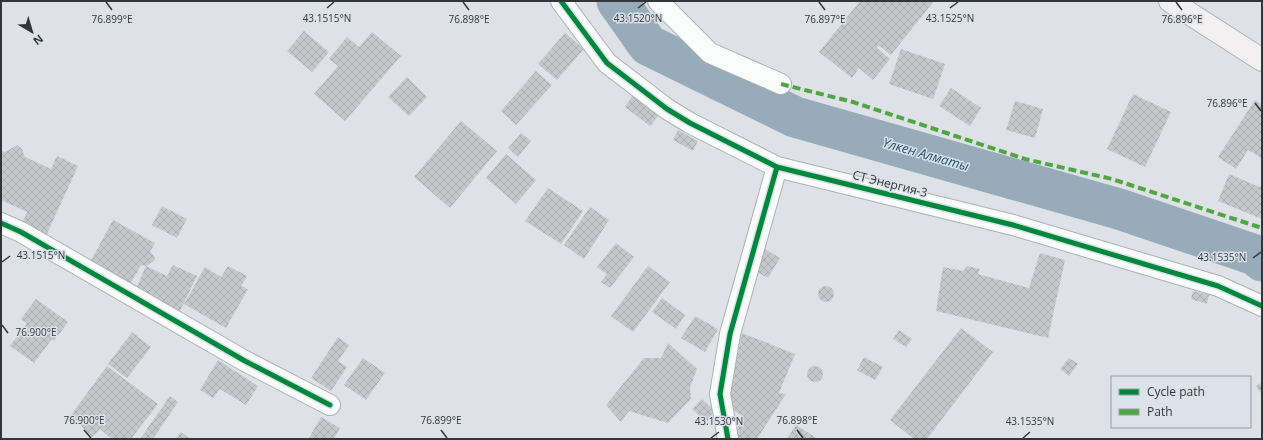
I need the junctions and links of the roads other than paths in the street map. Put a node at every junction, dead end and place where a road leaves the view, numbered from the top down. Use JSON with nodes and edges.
{"nodes":[{"id":1,"x":561,"y":1,"type":"edge"},
{"id":2,"x":658,"y":1,"type":"edge"},
{"id":3,"x":1170,"y":1,"type":"edge"},
{"id":4,"x":1262,"y":60,"type":"edge"},
{"id":5,"x":781,"y":84,"type":"dead end"},
{"id":6,"x":777,"y":167,"type":"junction"},
{"id":7,"x":1,"y":223,"type":"edge"},
{"id":8,"x":1262,"y":306,"type":"edge"},
{"id":9,"x":330,"y":405,"type":"dead end"},
{"id":10,"x":728,"y":439,"type":"edge"}],
"edges":[{"from":1,"to":6,"type":"street","name":"СТ Энергия-3"},
{"from":2,"to":5,"type":"street"},
{"from":3,"to":4,"type":"main road"},
{"from":6,"to":8,"type":"street","name":"СТ Энергия-3"},
{"from":6,"to":10,"type":"street"},
{"from":7,"to":9,"type":"street"}]}
